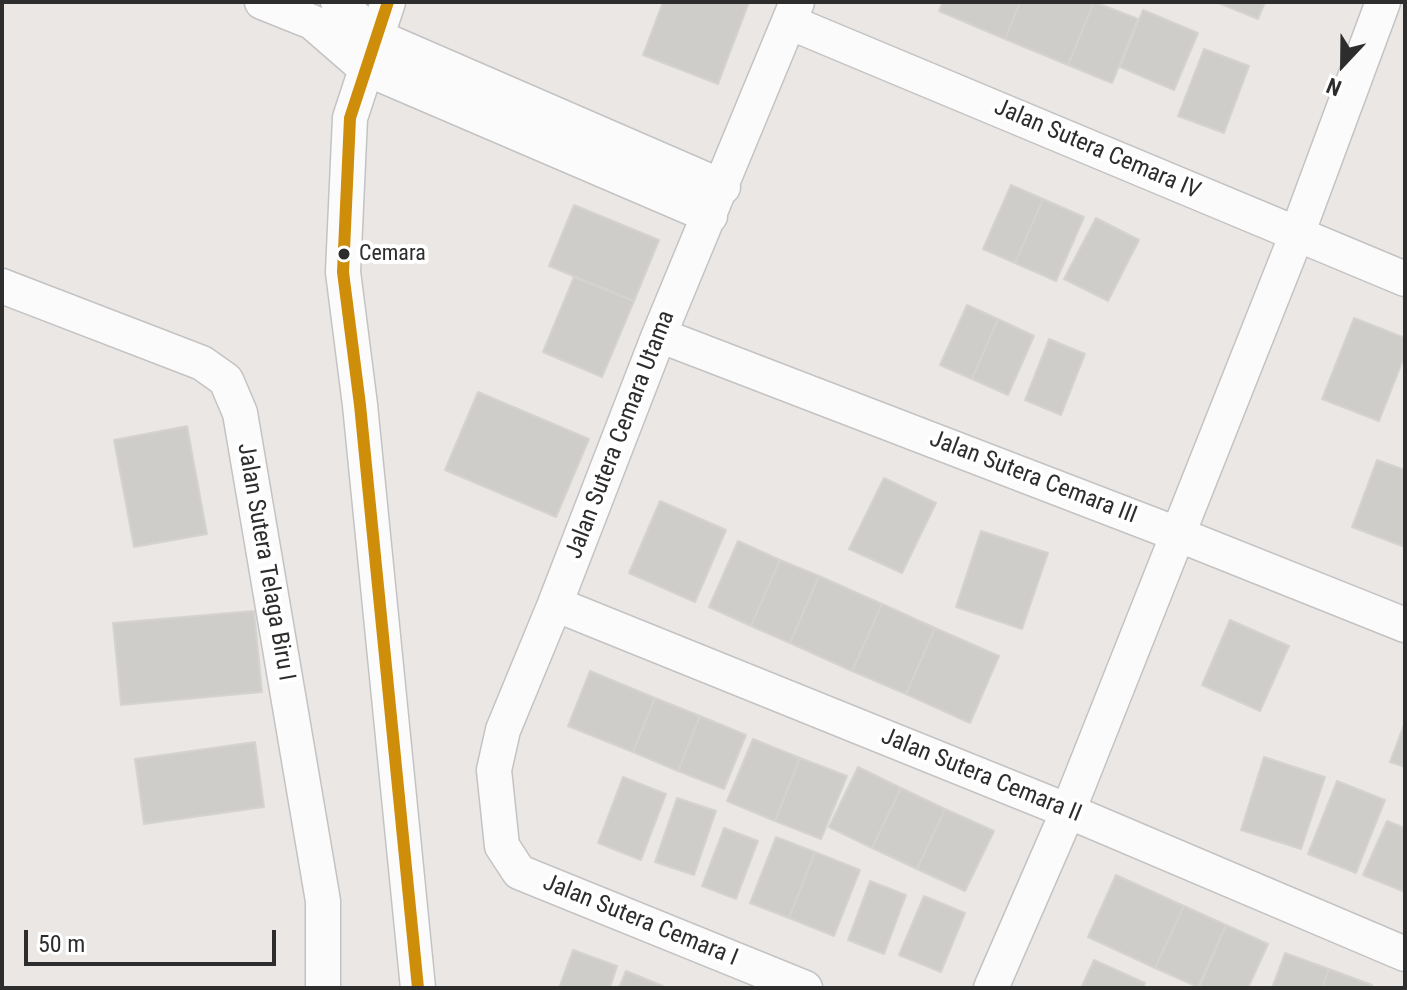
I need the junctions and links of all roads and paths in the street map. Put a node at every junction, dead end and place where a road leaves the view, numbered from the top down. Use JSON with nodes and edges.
{"nodes":[{"id":1,"x":262,"y":2,"type":"edge"},
{"id":2,"x":388,"y":2,"type":"edge"},
{"id":3,"x":1383,"y":2,"type":"edge"},
{"id":4,"x":325,"y":12,"type":"edge"},
{"id":5,"x":793,"y":12,"type":"edge"},
{"id":6,"x":370,"y":52,"type":"junction"},
{"id":7,"x":716,"y":202,"type":"junction"},
{"id":8,"x":1297,"y":234,"type":"junction"},
{"id":9,"x":1405,"y":279,"type":"edge"},
{"id":10,"x":2,"y":286,"type":"edge"},
{"id":11,"x":659,"y":335,"type":"junction"},
{"id":12,"x":1177,"y":534,"type":"junction"},
{"id":13,"x":555,"y":604,"type":"junction"},
{"id":14,"x":1405,"y":625,"type":"edge"},
{"id":15,"x":1068,"y":811,"type":"junction"},
{"id":16,"x":519,"y":872,"type":"joint"},
{"id":17,"x":1405,"y":954,"type":"edge"},
{"id":18,"x":323,"y":988,"type":"edge"},
{"id":19,"x":418,"y":988,"type":"edge"},
{"id":20,"x":805,"y":988,"type":"edge"},
{"id":21,"x":991,"y":988,"type":"edge"}],
"edges":[{"from":1,"to":4,"type":"street"},
{"from":2,"to":6,"type":"street"},
{"from":3,"to":8,"type":"street"},
{"from":4,"to":6,"type":"street"},
{"from":5,"to":7,"type":"street","name":"Jalan Sutera Cemara Utama"},
{"from":5,"to":8,"type":"street","name":"Jalan Sutera Cemara IV"},
{"from":6,"to":7,"type":"street"},
{"from":6,"to":19,"type":"street"},
{"from":7,"to":11,"type":"street","name":"Jalan Sutera Cemara Utama"},
{"from":8,"to":9,"type":"street","name":"Jalan Sutera Cemara IV"},
{"from":8,"to":12,"type":"street"},
{"from":10,"to":18,"type":"street","name":"Jalan Sutera Telaga Biru I"},
{"from":11,"to":12,"type":"street","name":"Jalan Sutera Cemara III"},
{"from":11,"to":13,"type":"street","name":"Jalan Sutera Cemara Utama"},
{"from":12,"to":14,"type":"street","name":"Jalan Sutera Cemara III"},
{"from":12,"to":15,"type":"street"},
{"from":13,"to":15,"type":"street","name":"Jalan Sutera Cemara II"},
{"from":13,"to":16,"type":"street","name":"Jalan Sutera Cemara Utama"},
{"from":15,"to":17,"type":"street","name":"Jalan Sutera Cemara II"},
{"from":15,"to":21,"type":"street"},
{"from":16,"to":20,"type":"street","name":"Jalan Sutera Cemara I"}]}
